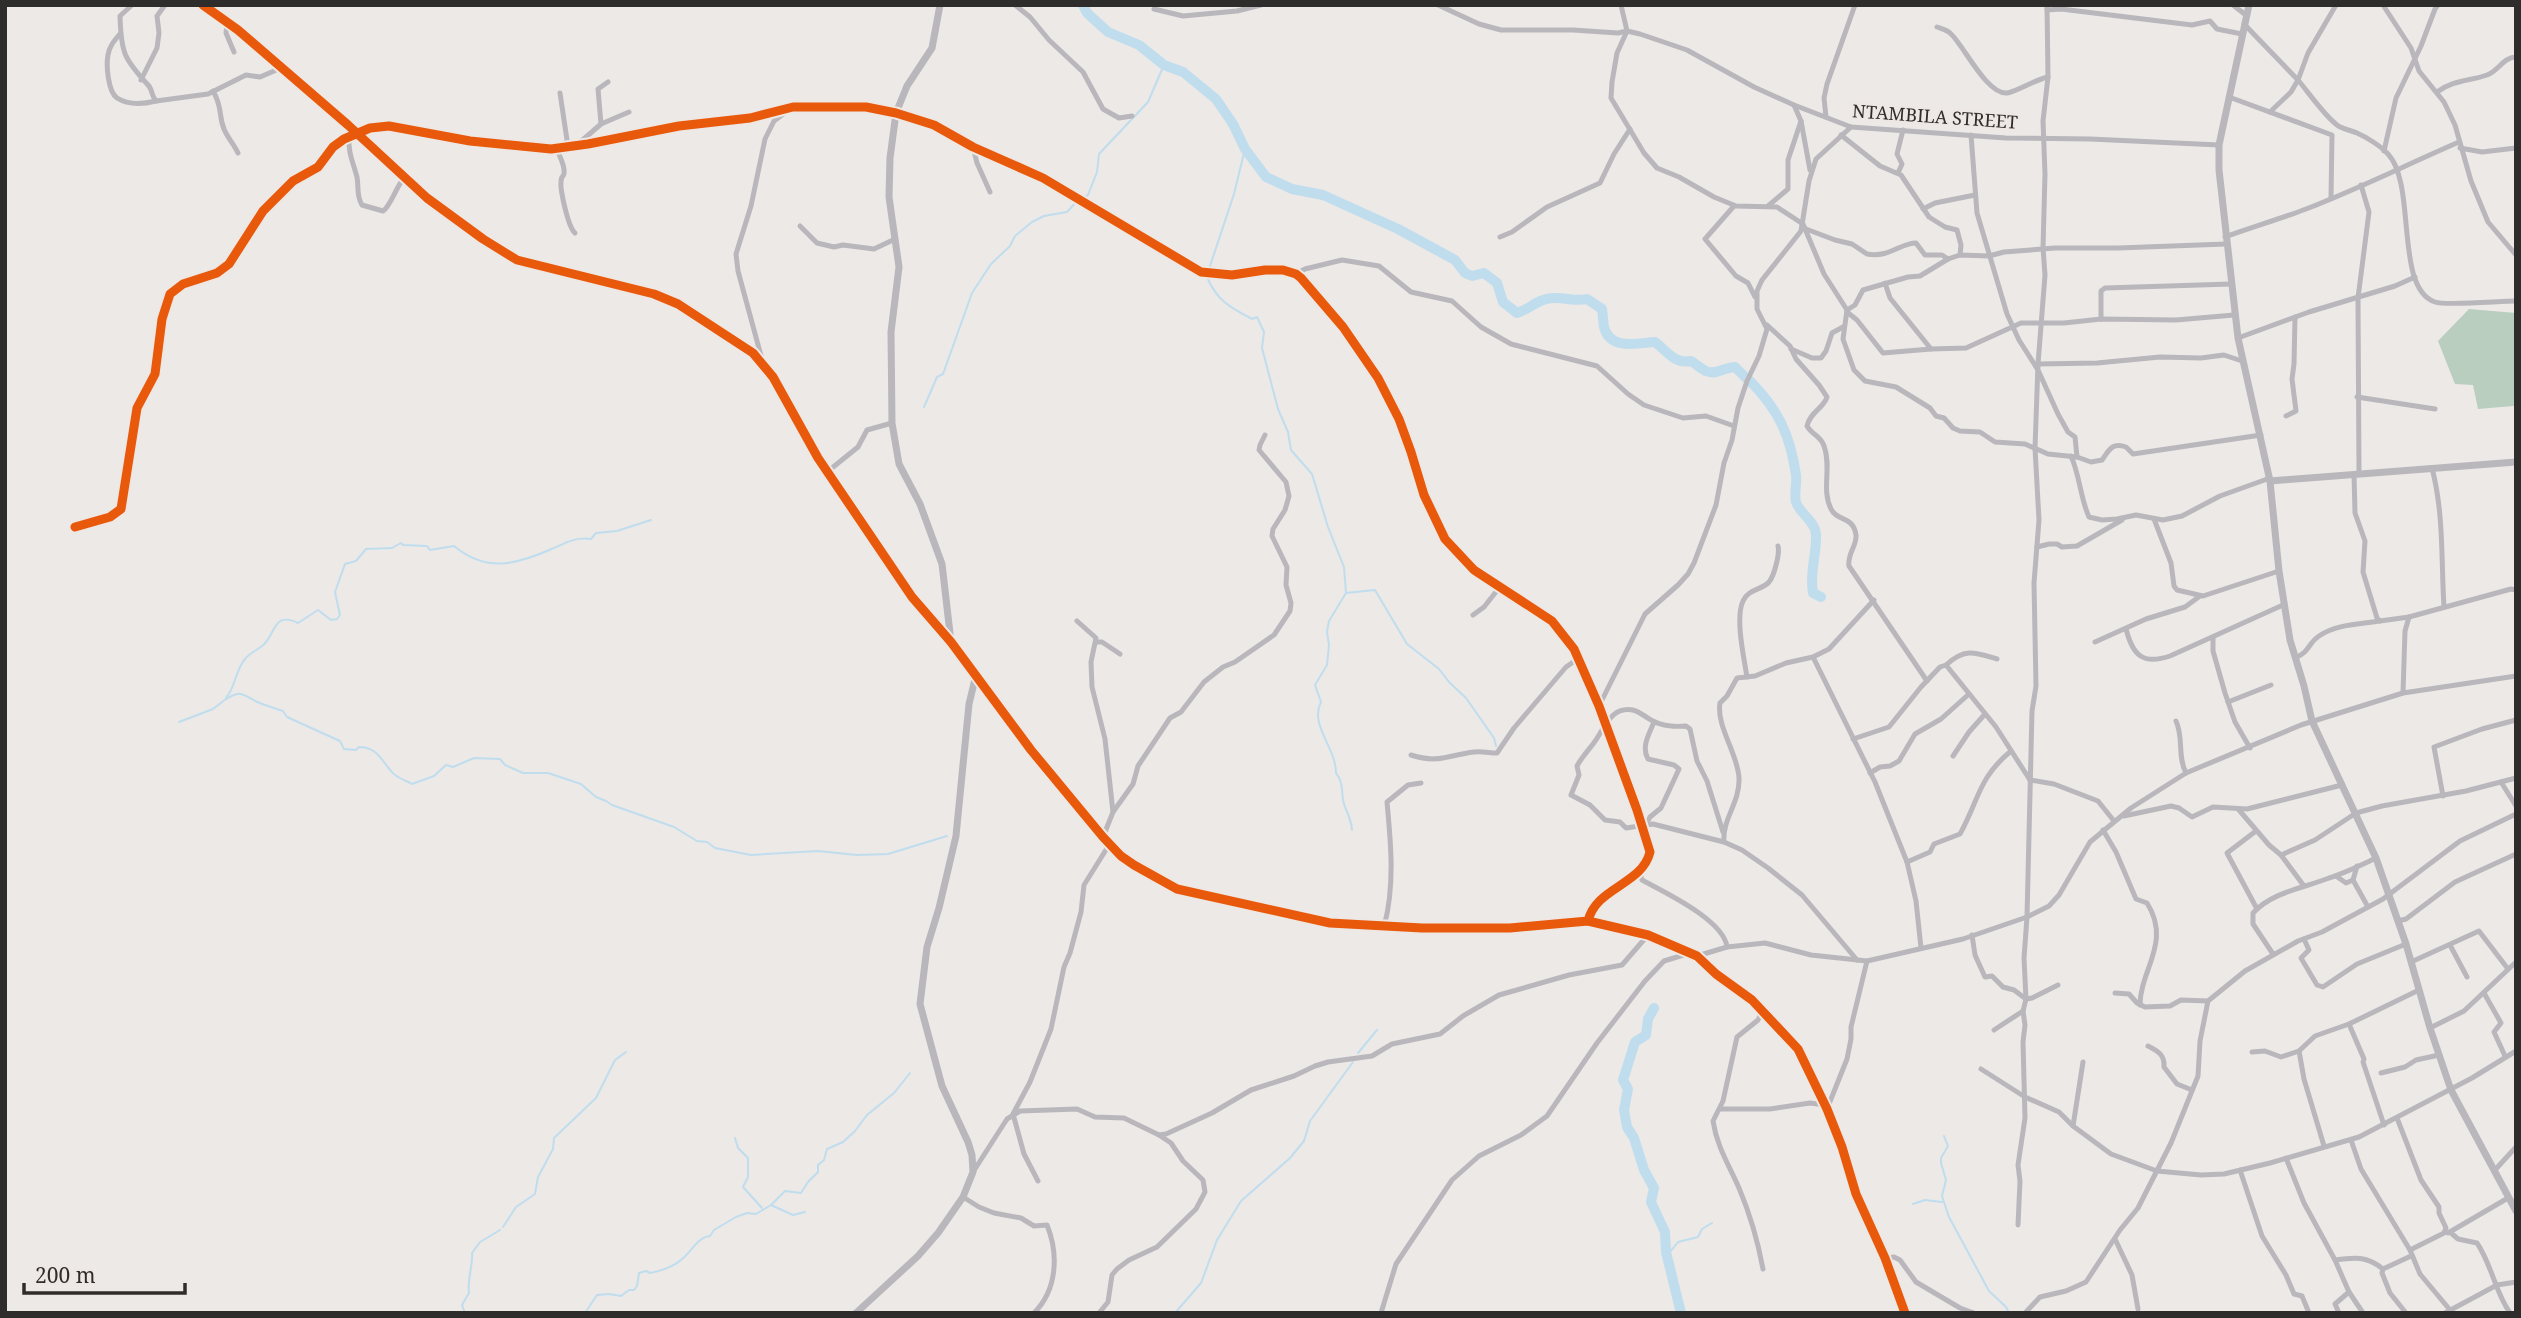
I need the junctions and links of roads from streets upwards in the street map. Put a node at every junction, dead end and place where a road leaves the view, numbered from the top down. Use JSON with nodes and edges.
{"nodes":[{"id":1,"x":132,"y":5,"type":"edge"},
{"id":2,"x":165,"y":5,"type":"edge"},
{"id":3,"x":203,"y":5,"type":"edge"},
{"id":4,"x":940,"y":5,"type":"edge"},
{"id":5,"x":1014,"y":5,"type":"edge"},
{"id":6,"x":1261,"y":5,"type":"edge"},
{"id":7,"x":1438,"y":5,"type":"edge"},
{"id":8,"x":1621,"y":5,"type":"edge"},
{"id":9,"x":1855,"y":5,"type":"edge"},
{"id":10,"x":2233,"y":5,"type":"edge"},
{"id":11,"x":2249,"y":5,"type":"edge"},
{"id":12,"x":2336,"y":5,"type":"edge"},
{"id":13,"x":2383,"y":5,"type":"edge"},
{"id":14,"x":2438,"y":5,"type":"edge"},
{"id":15,"x":2047,"y":8,"type":"edge"},
{"id":16,"x":1154,"y":9,"type":"dead end"},
{"id":17,"x":2246,"y":16,"type":"junction"},
{"id":18,"x":227,"y":23,"type":"junction"},
{"id":19,"x":2244,"y":24,"type":"junction"},
{"id":20,"x":1937,"y":27,"type":"dead end"},
{"id":21,"x":1627,"y":31,"type":"junction"},
{"id":22,"x":2242,"y":34,"type":"junction"},
{"id":23,"x":119,"y":36,"type":"junction"},
{"id":24,"x":234,"y":52,"type":"dead end"},
{"id":25,"x":2516,"y":57,"type":"edge"},
{"id":26,"x":2415,"y":58,"type":"junction"},
{"id":27,"x":281,"y":68,"type":"junction"},
{"id":28,"x":2048,"y":77,"type":"junction"},
{"id":29,"x":141,"y":79,"type":"junction"},
{"id":30,"x":2298,"y":80,"type":"junction"},
{"id":31,"x":608,"y":82,"type":"dead end"},
{"id":32,"x":213,"y":91,"type":"junction"},
{"id":33,"x":2437,"y":92,"type":"junction"},
{"id":34,"x":560,"y":93,"type":"dead end"},
{"id":35,"x":2229,"y":97,"type":"junction"},
{"id":36,"x":156,"y":101,"type":"junction"},
{"id":37,"x":1794,"y":106,"type":"junction"},
{"id":38,"x":793,"y":107,"type":"junction"},
{"id":39,"x":629,"y":112,"type":"dead end"},
{"id":40,"x":2270,"y":112,"type":"junction"},
{"id":41,"x":896,"y":113,"type":"junction"},
{"id":42,"x":1132,"y":116,"type":"dead end"},
{"id":43,"x":1826,"y":117,"type":"junction"},
{"id":44,"x":1801,"y":121,"type":"junction"},
{"id":45,"x":601,"y":124,"type":"junction"},
{"id":46,"x":2336,"y":124,"type":"junction"},
{"id":47,"x":348,"y":125,"type":"junction"},
{"id":48,"x":1851,"y":127,"type":"junction"},
{"id":49,"x":370,"y":128,"type":"junction"},
{"id":50,"x":1630,"y":130,"type":"junction"},
{"id":51,"x":1903,"y":130,"type":"junction"},
{"id":52,"x":353,"y":135,"type":"junction"},
{"id":53,"x":1841,"y":135,"type":"junction"},
{"id":54,"x":1971,"y":135,"type":"junction"},
{"id":55,"x":2332,"y":135,"type":"junction"},
{"id":56,"x":2044,"y":139,"type":"junction"},
{"id":57,"x":2220,"y":145,"type":"junction"},
{"id":58,"x":2459,"y":145,"type":"junction"},
{"id":59,"x":575,"y":147,"type":"junction"},
{"id":60,"x":972,"y":147,"type":"junction"},
{"id":61,"x":560,"y":148,"type":"junction"},
{"id":62,"x":2516,"y":148,"type":"edge"},
{"id":63,"x":2384,"y":151,"type":"junction"},
{"id":64,"x":238,"y":153,"type":"dead end"},
{"id":65,"x":2398,"y":171,"type":"junction"},
{"id":66,"x":1811,"y":173,"type":"junction"},
{"id":67,"x":1898,"y":173,"type":"junction"},
{"id":68,"x":404,"y":178,"type":"junction"},
{"id":69,"x":2361,"y":185,"type":"junction"},
{"id":70,"x":990,"y":192,"type":"dead end"},
{"id":71,"x":1975,"y":195,"type":"junction"},
{"id":72,"x":2331,"y":198,"type":"junction"},
{"id":73,"x":1734,"y":206,"type":"junction"},
{"id":74,"x":1768,"y":206,"type":"junction"},
{"id":75,"x":1923,"y":209,"type":"junction"},
{"id":76,"x":800,"y":226,"type":"dead end"},
{"id":77,"x":1805,"y":226,"type":"junction"},
{"id":78,"x":575,"y":233,"type":"dead end"},
{"id":79,"x":1500,"y":237,"type":"dead end"},
{"id":80,"x":895,"y":239,"type":"junction"},
{"id":81,"x":2225,"y":240,"type":"junction"},
{"id":82,"x":2043,"y":248,"type":"junction"},
{"id":83,"x":1960,"y":255,"type":"junction"},
{"id":84,"x":2516,"y":255,"type":"edge"},
{"id":85,"x":1989,"y":256,"type":"junction"},
{"id":86,"x":1948,"y":259,"type":"junction"},
{"id":87,"x":1296,"y":274,"type":"junction"},
{"id":88,"x":2415,"y":277,"type":"junction"},
{"id":89,"x":1885,"y":283,"type":"junction"},
{"id":90,"x":2231,"y":284,"type":"junction"},
{"id":91,"x":2358,"y":298,"type":"junction"},
{"id":92,"x":1756,"y":300,"type":"junction"},
{"id":93,"x":2516,"y":301,"type":"edge"},
{"id":94,"x":1847,"y":311,"type":"junction"},
{"id":95,"x":2234,"y":315,"type":"junction"},
{"id":96,"x":2295,"y":317,"type":"junction"},
{"id":97,"x":2101,"y":319,"type":"junction"},
{"id":98,"x":2042,"y":324,"type":"junction"},
{"id":99,"x":1767,"y":325,"type":"junction"},
{"id":100,"x":2013,"y":326,"type":"junction"},
{"id":101,"x":1843,"y":327,"type":"junction"},
{"id":102,"x":2238,"y":338,"type":"junction"},
{"id":103,"x":1791,"y":349,"type":"junction"},
{"id":104,"x":1931,"y":349,"type":"junction"},
{"id":105,"x":2242,"y":361,"type":"junction"},
{"id":106,"x":764,"y":363,"type":"junction"},
{"id":107,"x":2038,"y":367,"type":"junction"},
{"id":108,"x":2357,"y":397,"type":"junction"},
{"id":109,"x":2435,"y":409,"type":"dead end"},
{"id":110,"x":2286,"y":416,"type":"dead end"},
{"id":111,"x":892,"y":423,"type":"junction"},
{"id":112,"x":1734,"y":426,"type":"junction"},
{"id":113,"x":1265,"y":435,"type":"dead end"},
{"id":114,"x":2261,"y":435,"type":"junction"},
{"id":115,"x":2035,"y":448,"type":"junction"},
{"id":116,"x":2074,"y":456,"type":"junction"},
{"id":117,"x":2516,"y":462,"type":"edge"},
{"id":118,"x":2432,"y":468,"type":"junction"},
{"id":119,"x":827,"y":472,"type":"junction"},
{"id":120,"x":2356,"y":474,"type":"junction"},
{"id":121,"x":2270,"y":480,"type":"junction"},
{"id":122,"x":2127,"y":516,"type":"junction"},
{"id":123,"x":2154,"y":519,"type":"junction"},
{"id":124,"x":75,"y":527,"type":"dead end"},
{"id":125,"x":1778,"y":546,"type":"dead end"},
{"id":126,"x":2037,"y":547,"type":"junction"},
{"id":127,"x":2279,"y":571,"type":"junction"},
{"id":128,"x":1499,"y":588,"type":"junction"},
{"id":129,"x":2516,"y":590,"type":"edge"},
{"id":130,"x":2200,"y":596,"type":"junction"},
{"id":131,"x":1874,"y":600,"type":"junction"},
{"id":132,"x":2283,"y":605,"type":"junction"},
{"id":133,"x":2444,"y":607,"type":"junction"},
{"id":134,"x":1473,"y":615,"type":"dead end"},
{"id":135,"x":2409,"y":617,"type":"junction"},
{"id":136,"x":1077,"y":621,"type":"dead end"},
{"id":137,"x":2380,"y":621,"type":"junction"},
{"id":138,"x":2126,"y":629,"type":"junction"},
{"id":139,"x":2213,"y":637,"type":"junction"},
{"id":140,"x":951,"y":642,"type":"junction"},
{"id":141,"x":1096,"y":642,"type":"junction"},
{"id":142,"x":2095,"y":642,"type":"dead end"},
{"id":143,"x":1120,"y":654,"type":"dead end"},
{"id":144,"x":1813,"y":657,"type":"junction"},
{"id":145,"x":1579,"y":658,"type":"junction"},
{"id":146,"x":2295,"y":658,"type":"junction"},
{"id":147,"x":1997,"y":659,"type":"dead end"},
{"id":148,"x":1946,"y":665,"type":"junction"},
{"id":149,"x":976,"y":675,"type":"junction"},
{"id":150,"x":2516,"y":676,"type":"edge"},
{"id":151,"x":1746,"y":677,"type":"junction"},
{"id":152,"x":1927,"y":681,"type":"junction"},
{"id":153,"x":2271,"y":685,"type":"dead end"},
{"id":154,"x":2403,"y":693,"type":"junction"},
{"id":155,"x":1969,"y":694,"type":"junction"},
{"id":156,"x":2228,"y":702,"type":"junction"},
{"id":157,"x":1599,"y":706,"type":"junction"},
{"id":158,"x":1985,"y":715,"type":"junction"},
{"id":159,"x":2516,"y":720,"type":"edge"},
{"id":160,"x":2176,"y":721,"type":"dead end"},
{"id":161,"x":2312,"y":721,"type":"junction"},
{"id":162,"x":1605,"y":722,"type":"junction"},
{"id":163,"x":1654,"y":722,"type":"junction"},
{"id":164,"x":1853,"y":739,"type":"junction"},
{"id":165,"x":2250,"y":748,"type":"junction"},
{"id":166,"x":2011,"y":751,"type":"junction"},
{"id":167,"x":1410,"y":755,"type":"dead end"},
{"id":168,"x":1953,"y":756,"type":"dead end"},
{"id":169,"x":2186,"y":773,"type":"junction"},
{"id":170,"x":1870,"y":774,"type":"junction"},
{"id":171,"x":2516,"y":778,"type":"edge"},
{"id":172,"x":2030,"y":780,"type":"junction"},
{"id":173,"x":2501,"y":782,"type":"junction"},
{"id":174,"x":1421,"y":783,"type":"dead end"},
{"id":175,"x":2342,"y":785,"type":"junction"},
{"id":176,"x":2443,"y":796,"type":"junction"},
{"id":177,"x":2516,"y":806,"type":"edge"},
{"id":178,"x":2239,"y":810,"type":"junction"},
{"id":179,"x":1114,"y":812,"type":"junction"},
{"id":180,"x":2356,"y":813,"type":"junction"},
{"id":181,"x":2516,"y":814,"type":"edge"},
{"id":182,"x":2116,"y":820,"type":"junction"},
{"id":183,"x":1645,"y":824,"type":"junction"},
{"id":184,"x":2103,"y":830,"type":"junction"},
{"id":185,"x":2256,"y":831,"type":"junction"},
{"id":186,"x":1723,"y":832,"type":"junction"},
{"id":187,"x":1103,"y":837,"type":"junction"},
{"id":188,"x":1724,"y":842,"type":"junction"},
{"id":189,"x":1110,"y":845,"type":"junction"},
{"id":190,"x":2281,"y":855,"type":"junction"},
{"id":191,"x":2516,"y":855,"type":"edge"},
{"id":192,"x":2376,"y":858,"type":"junction"},
{"id":193,"x":1907,"y":862,"type":"junction"},
{"id":194,"x":2357,"y":866,"type":"junction"},
{"id":195,"x":1639,"y":870,"type":"junction"},
{"id":196,"x":2336,"y":876,"type":"junction"},
{"id":197,"x":2353,"y":880,"type":"junction"},
{"id":198,"x":2304,"y":886,"type":"junction"},
{"id":199,"x":2389,"y":894,"type":"junction"},
{"id":200,"x":2368,"y":907,"type":"junction"},
{"id":201,"x":2257,"y":909,"type":"junction"},
{"id":202,"x":2027,"y":917,"type":"junction"},
{"id":203,"x":1588,"y":921,"type":"junction"},
{"id":204,"x":2398,"y":922,"type":"junction"},
{"id":205,"x":1384,"y":927,"type":"junction"},
{"id":206,"x":1648,"y":935,"type":"junction"},
{"id":207,"x":1972,"y":935,"type":"junction"},
{"id":208,"x":2305,"y":939,"type":"junction"},
{"id":209,"x":2406,"y":944,"type":"junction"},
{"id":210,"x":2450,"y":945,"type":"junction"},
{"id":211,"x":1727,"y":947,"type":"junction"},
{"id":212,"x":1921,"y":948,"type":"junction"},
{"id":213,"x":1694,"y":954,"type":"junction"},
{"id":214,"x":2273,"y":954,"type":"junction"},
{"id":215,"x":1857,"y":960,"type":"junction"},
{"id":216,"x":1867,"y":961,"type":"junction"},
{"id":217,"x":2412,"y":962,"type":"junction"},
{"id":218,"x":2516,"y":962,"type":"edge"},
{"id":219,"x":2508,"y":969,"type":"junction"},
{"id":220,"x":2467,"y":977,"type":"dead end"},
{"id":221,"x":2058,"y":985,"type":"dead end"},
{"id":222,"x":2418,"y":990,"type":"junction"},
{"id":223,"x":2115,"y":993,"type":"dead end"},
{"id":224,"x":2484,"y":993,"type":"junction"},
{"id":225,"x":2026,"y":999,"type":"junction"},
{"id":226,"x":2208,"y":1001,"type":"junction"},
{"id":227,"x":2140,"y":1005,"type":"junction"},
{"id":228,"x":1763,"y":1010,"type":"junction"},
{"id":229,"x":2023,"y":1011,"type":"junction"},
{"id":230,"x":2349,"y":1024,"type":"junction"},
{"id":231,"x":2430,"y":1028,"type":"junction"},
{"id":232,"x":1994,"y":1030,"type":"dead end"},
{"id":233,"x":2148,"y":1046,"type":"dead end"},
{"id":234,"x":2299,"y":1051,"type":"junction"},
{"id":235,"x":2516,"y":1051,"type":"edge"},
{"id":236,"x":2252,"y":1052,"type":"dead end"},
{"id":237,"x":2439,"y":1055,"type":"junction"},
{"id":238,"x":2505,"y":1056,"type":"junction"},
{"id":239,"x":2083,"y":1062,"type":"dead end"},
{"id":240,"x":1981,"y":1069,"type":"dead end"},
{"id":241,"x":2381,"y":1073,"type":"dead end"},
{"id":242,"x":2192,"y":1090,"type":"junction"},
{"id":243,"x":2451,"y":1090,"type":"junction"},
{"id":244,"x":2025,"y":1097,"type":"junction"},
{"id":245,"x":1826,"y":1107,"type":"junction"},
{"id":246,"x":1720,"y":1109,"type":"junction"},
{"id":247,"x":1013,"y":1114,"type":"junction"},
{"id":248,"x":2397,"y":1118,"type":"junction"},
{"id":249,"x":2384,"y":1125,"type":"junction"},
{"id":250,"x":2073,"y":1126,"type":"junction"},
{"id":251,"x":1158,"y":1135,"type":"junction"},
{"id":252,"x":2351,"y":1140,"type":"junction"},
{"id":253,"x":2324,"y":1146,"type":"junction"},
{"id":254,"x":2516,"y":1147,"type":"edge"},
{"id":255,"x":2286,"y":1158,"type":"junction"},
{"id":256,"x":2240,"y":1170,"type":"junction"},
{"id":257,"x":2157,"y":1171,"type":"junction"},
{"id":258,"x":2494,"y":1171,"type":"junction"},
{"id":259,"x":973,"y":1172,"type":"junction"},
{"id":260,"x":1038,"y":1181,"type":"dead end"},
{"id":261,"x":963,"y":1197,"type":"junction"},
{"id":262,"x":2513,"y":1203,"type":"edge"},
{"id":263,"x":2018,"y":1225,"type":"dead end"},
{"id":264,"x":2447,"y":1233,"type":"junction"},
{"id":265,"x":2115,"y":1239,"type":"junction"},
{"id":266,"x":2410,"y":1253,"type":"junction"},
{"id":267,"x":1885,"y":1258,"type":"junction"},
{"id":268,"x":2335,"y":1259,"type":"junction"},
{"id":269,"x":1763,"y":1269,"type":"dead end"},
{"id":270,"x":2384,"y":1269,"type":"junction"},
{"id":271,"x":2516,"y":1282,"type":"edge"},
{"id":272,"x":2497,"y":1285,"type":"junction"},
{"id":273,"x":2349,"y":1292,"type":"junction"},
{"id":274,"x":2138,"y":1309,"type":"dead end"},
{"id":275,"x":2361,"y":1310,"type":"edge"},
{"id":276,"x":2447,"y":1311,"type":"edge"},
{"id":277,"x":856,"y":1313,"type":"edge"},
{"id":278,"x":1034,"y":1313,"type":"edge"},
{"id":279,"x":1100,"y":1313,"type":"edge"},
{"id":280,"x":1381,"y":1313,"type":"edge"},
{"id":281,"x":1905,"y":1313,"type":"edge"},
{"id":282,"x":1974,"y":1313,"type":"edge"},
{"id":283,"x":2025,"y":1313,"type":"edge"},
{"id":284,"x":2309,"y":1313,"type":"edge"},
{"id":285,"x":2339,"y":1313,"type":"edge"},
{"id":286,"x":2351,"y":1313,"type":"edge"},
{"id":287,"x":2406,"y":1313,"type":"edge"},
{"id":288,"x":2510,"y":1313,"type":"edge"}],
"edges":[{"from":1,"to":23,"type":"street"},
{"from":2,"to":29,"type":"street"},
{"from":3,"to":18,"type":"street"},
{"from":4,"to":41,"type":"street"},
{"from":5,"to":42,"type":"street"},
{"from":6,"to":16,"type":"street"},
{"from":7,"to":21,"type":"street","name":"NTAMBILA STREET"},
{"from":8,"to":21,"type":"street"},
{"from":9,"to":43,"type":"street"},
{"from":10,"to":17,"type":"street"},
{"from":11,"to":17,"type":"street"},
{"from":12,"to":30,"type":"street"},
{"from":13,"to":26,"type":"street"},
{"from":14,"to":26,"type":"street"},
{"from":15,"to":22,"type":"street"},
{"from":15,"to":28,"type":"street"},
{"from":17,"to":19,"type":"street"},
{"from":18,"to":24,"type":"street"},
{"from":18,"to":27,"type":"street"},
{"from":19,"to":22,"type":"street"},
{"from":19,"to":30,"type":"street"},
{"from":20,"to":28,"type":"street"},
{"from":21,"to":37,"type":"street","name":"NTAMBILA STREET"},
{"from":21,"to":50,"type":"street"},
{"from":22,"to":35,"type":"street"},
{"from":23,"to":29,"type":"street"},
{"from":23,"to":36,"type":"street"},
{"from":25,"to":33,"type":"street"},
{"from":26,"to":33,"type":"street"},
{"from":26,"to":63,"type":"street"},
{"from":27,"to":32,"type":"street"},
{"from":27,"to":47,"type":"street"},
{"from":28,"to":56,"type":"street"},
{"from":29,"to":36,"type":"street"},
{"from":30,"to":40,"type":"street"},
{"from":30,"to":46,"type":"street"},
{"from":31,"to":45,"type":"street"},
{"from":32,"to":36,"type":"street"},
{"from":32,"to":64,"type":"street"},
{"from":33,"to":58,"type":"street"},
{"from":34,"to":61,"type":"street"},
{"from":35,"to":40,"type":"street"},
{"from":35,"to":57,"type":"street"},
{"from":37,"to":43,"type":"street","name":"NTAMBILA STREET"},
{"from":37,"to":44,"type":"street"},
{"from":38,"to":41,"type":"street"},
{"from":38,"to":59,"type":"street"},
{"from":38,"to":106,"type":"street"},
{"from":39,"to":45,"type":"street"},
{"from":40,"to":55,"type":"street"},
{"from":41,"to":60,"type":"street"},
{"from":41,"to":80,"type":"street"},
{"from":43,"to":48,"type":"street","name":"NTAMBILA STREET"},
{"from":44,"to":66,"type":"street"},
{"from":44,"to":74,"type":"street"},
{"from":45,"to":59,"type":"street"},
{"from":46,"to":55,"type":"street"},
{"from":46,"to":63,"type":"street"},
{"from":47,"to":49,"type":"street"},
{"from":47,"to":52,"type":"street"},
{"from":48,"to":51,"type":"street","name":"NTAMBILA STREET"},
{"from":48,"to":53,"type":"street"},
{"from":49,"to":52,"type":"street"},
{"from":49,"to":61,"type":"street"},
{"from":50,"to":73,"type":"street"},
{"from":50,"to":79,"type":"street"},
{"from":51,"to":54,"type":"street","name":"NTAMBILA STREET"},
{"from":51,"to":67,"type":"street"},
{"from":52,"to":68,"type":"street"},
{"from":52,"to":68,"type":"street"},
{"from":52,"to":124,"type":"street"},
{"from":53,"to":66,"type":"street"},
{"from":53,"to":67,"type":"street"},
{"from":54,"to":56,"type":"street","name":"NTAMBILA STREET"},
{"from":54,"to":71,"type":"street"},
{"from":55,"to":72,"type":"street"},
{"from":56,"to":57,"type":"street","name":"NTAMBILA STREET"},
{"from":56,"to":82,"type":"street"},
{"from":57,"to":81,"type":"street"},
{"from":58,"to":62,"type":"street"},
{"from":58,"to":65,"type":"street"},
{"from":58,"to":84,"type":"street"},
{"from":59,"to":61,"type":"street"},
{"from":60,"to":70,"type":"street"},
{"from":60,"to":87,"type":"street"},
{"from":61,"to":78,"type":"street"},
{"from":63,"to":65,"type":"street"},
{"from":65,"to":69,"type":"street"},
{"from":65,"to":88,"type":"street"},
{"from":66,"to":77,"type":"street"},
{"from":67,"to":75,"type":"street"},
{"from":68,"to":106,"type":"street"},
{"from":69,"to":72,"type":"street"},
{"from":69,"to":91,"type":"street"},
{"from":71,"to":75,"type":"street"},
{"from":71,"to":85,"type":"street"},
{"from":72,"to":81,"type":"street"},
{"from":73,"to":74,"type":"street"},
{"from":73,"to":92,"type":"street"},
{"from":74,"to":77,"type":"street"},
{"from":75,"to":83,"type":"street"},
{"from":76,"to":80,"type":"street"},
{"from":77,"to":86,"type":"street"},
{"from":77,"to":92,"type":"street"},
{"from":77,"to":94,"type":"street"},
{"from":80,"to":111,"type":"street"},
{"from":81,"to":82,"type":"street"},
{"from":81,"to":90,"type":"street"},
{"from":82,"to":85,"type":"street"},
{"from":82,"to":98,"type":"street"},
{"from":83,"to":85,"type":"street"},
{"from":83,"to":86,"type":"street"},
{"from":85,"to":100,"type":"street"},
{"from":86,"to":89,"type":"street"},
{"from":87,"to":112,"type":"street"},
{"from":87,"to":128,"type":"street"},
{"from":88,"to":91,"type":"street"},
{"from":88,"to":93,"type":"street"},
{"from":89,"to":94,"type":"street"},
{"from":89,"to":104,"type":"street"},
{"from":90,"to":95,"type":"street"},
{"from":90,"to":97,"type":"street"},
{"from":91,"to":96,"type":"street"},
{"from":91,"to":108,"type":"street"},
{"from":92,"to":99,"type":"street"},
{"from":94,"to":101,"type":"street"},
{"from":94,"to":104,"type":"street"},
{"from":95,"to":97,"type":"street"},
{"from":95,"to":102,"type":"street"},
{"from":96,"to":102,"type":"street"},
{"from":96,"to":110,"type":"street"},
{"from":97,"to":98,"type":"street"},
{"from":98,"to":100,"type":"street"},
{"from":98,"to":107,"type":"street"},
{"from":99,"to":103,"type":"street"},
{"from":99,"to":112,"type":"street"},
{"from":100,"to":104,"type":"street"},
{"from":100,"to":107,"type":"street"},
{"from":101,"to":103,"type":"street"},
{"from":101,"to":115,"type":"street"},
{"from":102,"to":105,"type":"street"},
{"from":103,"to":131,"type":"street"},
{"from":105,"to":107,"type":"street"},
{"from":105,"to":114,"type":"street"},
{"from":106,"to":119,"type":"street"},
{"from":107,"to":115,"type":"street"},
{"from":107,"to":116,"type":"street"},
{"from":108,"to":109,"type":"street"},
{"from":108,"to":120,"type":"street"},
{"from":111,"to":119,"type":"street"},
{"from":111,"to":140,"type":"street"},
{"from":112,"to":157,"type":"street"},
{"from":113,"to":179,"type":"street"},
{"from":114,"to":116,"type":"street"},
{"from":114,"to":121,"type":"street"},
{"from":115,"to":116,"type":"street"},
{"from":115,"to":126,"type":"street"},
{"from":116,"to":122,"type":"street"},
{"from":117,"to":118,"type":"street"},
{"from":118,"to":120,"type":"street"},
{"from":118,"to":133,"type":"street"},
{"from":119,"to":140,"type":"street"},
{"from":120,"to":121,"type":"street"},
{"from":120,"to":137,"type":"street"},
{"from":121,"to":123,"type":"street"},
{"from":121,"to":127,"type":"street"},
{"from":122,"to":123,"type":"street"},
{"from":122,"to":126,"type":"street"},
{"from":123,"to":130,"type":"street"},
{"from":125,"to":151,"type":"street"},
{"from":126,"to":172,"type":"street"},
{"from":127,"to":130,"type":"street"},
{"from":127,"to":132,"type":"street"},
{"from":128,"to":134,"type":"street"},
{"from":128,"to":145,"type":"street"},
{"from":129,"to":133,"type":"street"},
{"from":130,"to":138,"type":"street"},
{"from":131,"to":144,"type":"street"},
{"from":131,"to":152,"type":"street"},
{"from":132,"to":139,"type":"street"},
{"from":132,"to":146,"type":"street"},
{"from":133,"to":135,"type":"street"},
{"from":135,"to":137,"type":"street"},
{"from":135,"to":154,"type":"street"},
{"from":136,"to":141,"type":"street"},
{"from":137,"to":146,"type":"street"},
{"from":138,"to":139,"type":"street"},
{"from":138,"to":142,"type":"street"},
{"from":139,"to":156,"type":"street"},
{"from":140,"to":149,"type":"street"},
{"from":141,"to":143,"type":"street"},
{"from":141,"to":179,"type":"street"},
{"from":144,"to":151,"type":"street"},
{"from":144,"to":164,"type":"street"},
{"from":145,"to":157,"type":"street"},
{"from":145,"to":167,"type":"street"},
{"from":146,"to":161,"type":"street"},
{"from":147,"to":148,"type":"street"},
{"from":148,"to":152,"type":"street"},
{"from":148,"to":155,"type":"street"},
{"from":149,"to":187,"type":"street"},
{"from":149,"to":259,"type":"street"},
{"from":150,"to":154,"type":"street"},
{"from":151,"to":186,"type":"street"},
{"from":152,"to":164,"type":"street"},
{"from":153,"to":156,"type":"street"},
{"from":154,"to":161,"type":"street"},
{"from":155,"to":158,"type":"street"},
{"from":155,"to":170,"type":"street"},
{"from":156,"to":165,"type":"street"},
{"from":157,"to":162,"type":"street"},
{"from":158,"to":166,"type":"street"},
{"from":158,"to":168,"type":"street"},
{"from":159,"to":176,"type":"street"},
{"from":160,"to":169,"type":"street"},
{"from":161,"to":165,"type":"street"},
{"from":161,"to":175,"type":"street"},
{"from":162,"to":163,"type":"street"},
{"from":162,"to":183,"type":"street"},
{"from":162,"to":183,"type":"street"},
{"from":163,"to":183,"type":"street"},
{"from":163,"to":186,"type":"street"},
{"from":164,"to":170,"type":"street"},
{"from":165,"to":169,"type":"street"},
{"from":166,"to":172,"type":"street"},
{"from":166,"to":193,"type":"street"},
{"from":169,"to":182,"type":"street"},
{"from":170,"to":193,"type":"street"},
{"from":171,"to":173,"type":"street"},
{"from":172,"to":182,"type":"street"},
{"from":172,"to":202,"type":"street"},
{"from":173,"to":176,"type":"street"},
{"from":173,"to":177,"type":"street"},
{"from":174,"to":205,"type":"street"},
{"from":175,"to":178,"type":"street"},
{"from":175,"to":180,"type":"street"},
{"from":176,"to":180,"type":"street"},
{"from":178,"to":182,"type":"street"},
{"from":178,"to":185,"type":"street"},
{"from":179,"to":187,"type":"street"},
{"from":180,"to":190,"type":"street"},
{"from":180,"to":192,"type":"street"},
{"from":181,"to":199,"type":"street"},
{"from":182,"to":184,"type":"street"},
{"from":183,"to":188,"type":"street"},
{"from":183,"to":195,"type":"street"},
{"from":184,"to":202,"type":"street"},
{"from":184,"to":227,"type":"street"},
{"from":185,"to":190,"type":"street"},
{"from":185,"to":201,"type":"street"},
{"from":186,"to":188,"type":"street"},
{"from":187,"to":189,"type":"street"},
{"from":188,"to":215,"type":"street"},
{"from":189,"to":205,"type":"street"},
{"from":189,"to":247,"type":"street"},
{"from":190,"to":198,"type":"street"},
{"from":191,"to":204,"type":"street"},
{"from":192,"to":194,"type":"street"},
{"from":192,"to":199,"type":"street"},
{"from":193,"to":212,"type":"street"},
{"from":194,"to":196,"type":"street"},
{"from":194,"to":197,"type":"street"},
{"from":195,"to":203,"type":"street"},
{"from":195,"to":211,"type":"street"},
{"from":196,"to":197,"type":"street"},
{"from":196,"to":198,"type":"street"},
{"from":197,"to":200,"type":"street"},
{"from":198,"to":201,"type":"street"},
{"from":199,"to":200,"type":"street"},
{"from":199,"to":204,"type":"street"},
{"from":200,"to":208,"type":"street"},
{"from":201,"to":214,"type":"street"},
{"from":202,"to":207,"type":"street"},
{"from":202,"to":225,"type":"street"},
{"from":203,"to":205,"type":"street"},
{"from":203,"to":206,"type":"street"},
{"from":204,"to":209,"type":"street"},
{"from":206,"to":213,"type":"street"},
{"from":206,"to":251,"type":"street"},
{"from":207,"to":212,"type":"street"},
{"from":207,"to":225,"type":"street"},
{"from":208,"to":209,"type":"street"},
{"from":208,"to":214,"type":"street"},
{"from":209,"to":217,"type":"street"},
{"from":210,"to":217,"type":"street"},
{"from":210,"to":219,"type":"street"},
{"from":210,"to":220,"type":"street"},
{"from":211,"to":213,"type":"street"},
{"from":211,"to":215,"type":"street"},
{"from":212,"to":216,"type":"street"},
{"from":213,"to":228,"type":"street"},
{"from":213,"to":280,"type":"street"},
{"from":214,"to":226,"type":"street"},
{"from":215,"to":216,"type":"street"},
{"from":216,"to":245,"type":"street"},
{"from":217,"to":222,"type":"street"},
{"from":218,"to":219,"type":"street"},
{"from":219,"to":224,"type":"street"},
{"from":221,"to":225,"type":"street"},
{"from":222,"to":230,"type":"street"},
{"from":222,"to":231,"type":"street"},
{"from":223,"to":227,"type":"street"},
{"from":224,"to":231,"type":"street"},
{"from":224,"to":238,"type":"street"},
{"from":225,"to":229,"type":"street"},
{"from":226,"to":227,"type":"street"},
{"from":226,"to":242,"type":"street"},
{"from":228,"to":245,"type":"street"},
{"from":228,"to":246,"type":"street"},
{"from":229,"to":232,"type":"street"},
{"from":229,"to":244,"type":"street"},
{"from":230,"to":234,"type":"street"},
{"from":230,"to":249,"type":"street"},
{"from":231,"to":237,"type":"street"},
{"from":233,"to":242,"type":"street"},
{"from":234,"to":236,"type":"street"},
{"from":234,"to":253,"type":"street"},
{"from":235,"to":238,"type":"street"},
{"from":237,"to":241,"type":"street"},
{"from":237,"to":243,"type":"street"},
{"from":238,"to":243,"type":"street"},
{"from":239,"to":250,"type":"street"},
{"from":240,"to":244,"type":"street"},
{"from":242,"to":257,"type":"street"},
{"from":243,"to":248,"type":"street"},
{"from":243,"to":258,"type":"street"},
{"from":244,"to":250,"type":"street"},
{"from":244,"to":263,"type":"street"},
{"from":245,"to":246,"type":"street"},
{"from":245,"to":267,"type":"street"},
{"from":246,"to":269,"type":"street"},
{"from":247,"to":251,"type":"street"},
{"from":247,"to":259,"type":"street"},
{"from":247,"to":260,"type":"street"},
{"from":248,"to":249,"type":"street"},
{"from":248,"to":264,"type":"street"},
{"from":249,"to":252,"type":"street"},
{"from":250,"to":257,"type":"street"},
{"from":251,"to":279,"type":"street"},
{"from":252,"to":253,"type":"street"},
{"from":252,"to":266,"type":"street"},
{"from":253,"to":255,"type":"street"},
{"from":254,"to":258,"type":"street"},
{"from":255,"to":256,"type":"street"},
{"from":255,"to":268,"type":"street"},
{"from":256,"to":257,"type":"street"},
{"from":256,"to":284,"type":"street"},
{"from":257,"to":265,"type":"street"},
{"from":258,"to":262,"type":"street"},
{"from":259,"to":261,"type":"street"},
{"from":261,"to":277,"type":"street"},
{"from":261,"to":278,"type":"street"},
{"from":262,"to":264,"type":"street"},
{"from":264,"to":266,"type":"street"},
{"from":264,"to":272,"type":"street"},
{"from":265,"to":274,"type":"street"},
{"from":265,"to":283,"type":"street"},
{"from":266,"to":270,"type":"street"},
{"from":266,"to":276,"type":"street"},
{"from":267,"to":281,"type":"street"},
{"from":267,"to":282,"type":"street"},
{"from":268,"to":270,"type":"street"},
{"from":268,"to":273,"type":"street"},
{"from":270,"to":287,"type":"street"},
{"from":271,"to":272,"type":"street"},
{"from":272,"to":276,"type":"street"},
{"from":272,"to":288,"type":"street"},
{"from":273,"to":275,"type":"street"},
{"from":273,"to":285,"type":"street"},
{"from":275,"to":286,"type":"street"}]}
